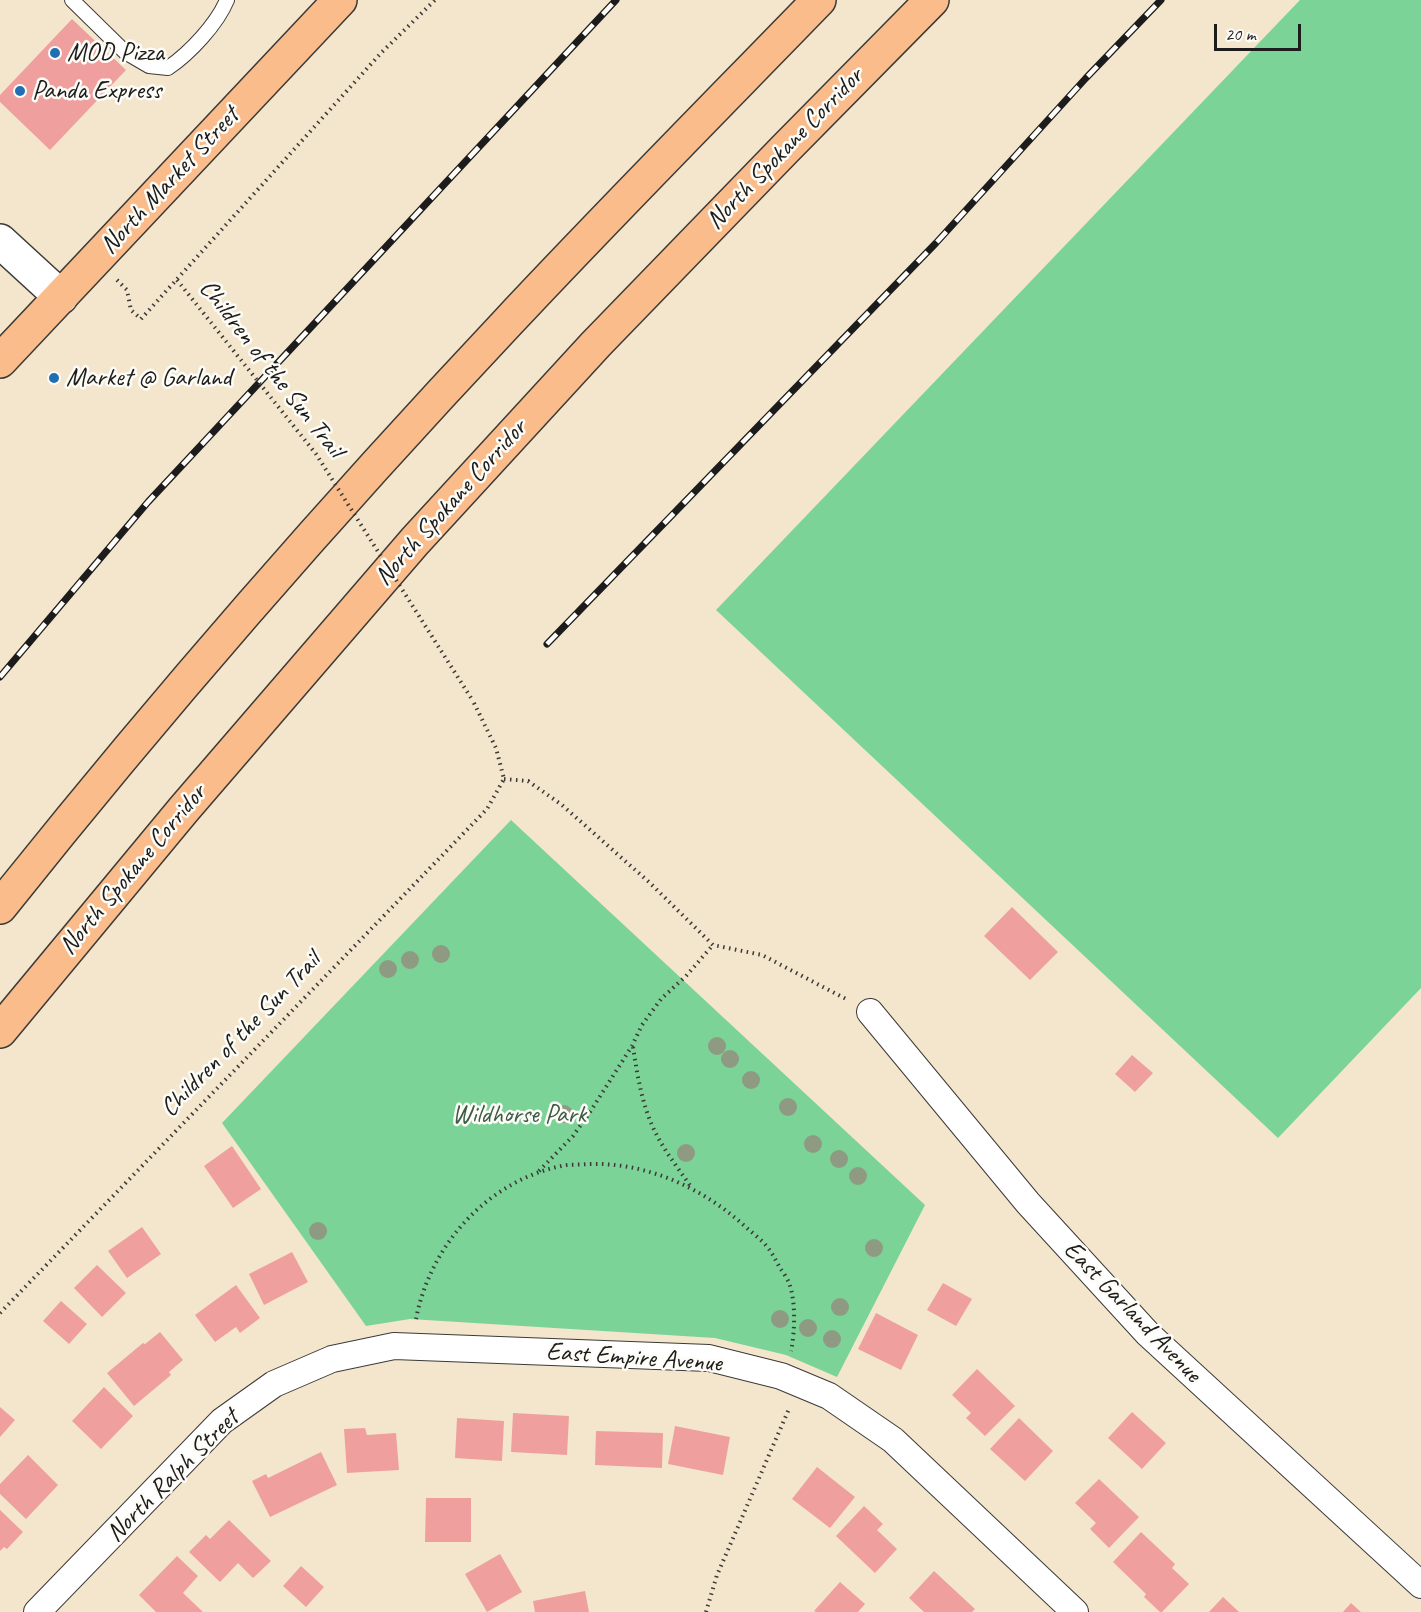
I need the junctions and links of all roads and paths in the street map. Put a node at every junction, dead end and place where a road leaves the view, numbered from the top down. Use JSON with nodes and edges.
{"nodes":[{"id":1,"x":72,"y":0,"type":"edge"},
{"id":2,"x":227,"y":0,"type":"edge"},
{"id":3,"x":340,"y":0,"type":"edge"},
{"id":4,"x":435,"y":0,"type":"edge"},
{"id":5,"x":819,"y":0,"type":"edge"},
{"id":6,"x":932,"y":0,"type":"edge"},
{"id":7,"x":0,"y":242,"type":"edge"},
{"id":8,"x":177,"y":280,"type":"junction"},
{"id":9,"x":61,"y":297,"type":"junction"},
{"id":10,"x":131,"y":310,"type":"dead end"},
{"id":11,"x":0,"y":361,"type":"edge"},
{"id":12,"x":504,"y":779,"type":"junction"},
{"id":13,"x":0,"y":906,"type":"edge"},
{"id":14,"x":713,"y":945,"type":"junction"},
{"id":15,"x":870,"y":1012,"type":"joint"},
{"id":16,"x":0,"y":1031,"type":"edge"},
{"id":17,"x":633,"y":1046,"type":"junction"},
{"id":18,"x":537,"y":1173,"type":"junction"},
{"id":19,"x":692,"y":1189,"type":"junction"},
{"id":20,"x":0,"y":1313,"type":"edge"},
{"id":21,"x":403,"y":1346,"type":"junction"},
{"id":22,"x":790,"y":1380,"type":"junction"},
{"id":23,"x":1421,"y":1585,"type":"edge"},
{"id":24,"x":37,"y":1612,"type":"edge"},
{"id":25,"x":706,"y":1612,"type":"edge"},
{"id":26,"x":1075,"y":1612,"type":"edge"}],
"edges":[{"from":1,"to":2,"type":"lane"},
{"from":3,"to":9,"type":"main road","name":"North Market Street"},
{"from":4,"to":8,"type":"path","name":"Children of the Sun Trail"},
{"from":5,"to":13,"type":"main road"},
{"from":6,"to":16,"type":"main road","name":"North Spokane Corridor"},
{"from":7,"to":9,"type":"street"},
{"from":8,"to":10,"type":"path"},
{"from":8,"to":12,"type":"path","name":"Children of the Sun Trail","bridge":true},
{"from":9,"to":11,"type":"main road","name":"North Market Street"},
{"from":12,"to":14,"type":"path"},
{"from":12,"to":20,"type":"path","name":"Children of the Sun Trail"},
{"from":14,"to":15,"type":"path"},
{"from":14,"to":17,"type":"path"},
{"from":15,"to":23,"type":"street","name":"East Garland Avenue"},
{"from":17,"to":18,"type":"path"},
{"from":17,"to":19,"type":"path"},
{"from":18,"to":19,"type":"path"},
{"from":18,"to":21,"type":"path"},
{"from":19,"to":22,"type":"path"},
{"from":21,"to":22,"type":"street","name":"East Empire Avenue"},
{"from":21,"to":24,"type":"street","name":"North Ralph Street"},
{"from":22,"to":25,"type":"path"},
{"from":22,"to":26,"type":"street","name":"East Empire Avenue"}]}
